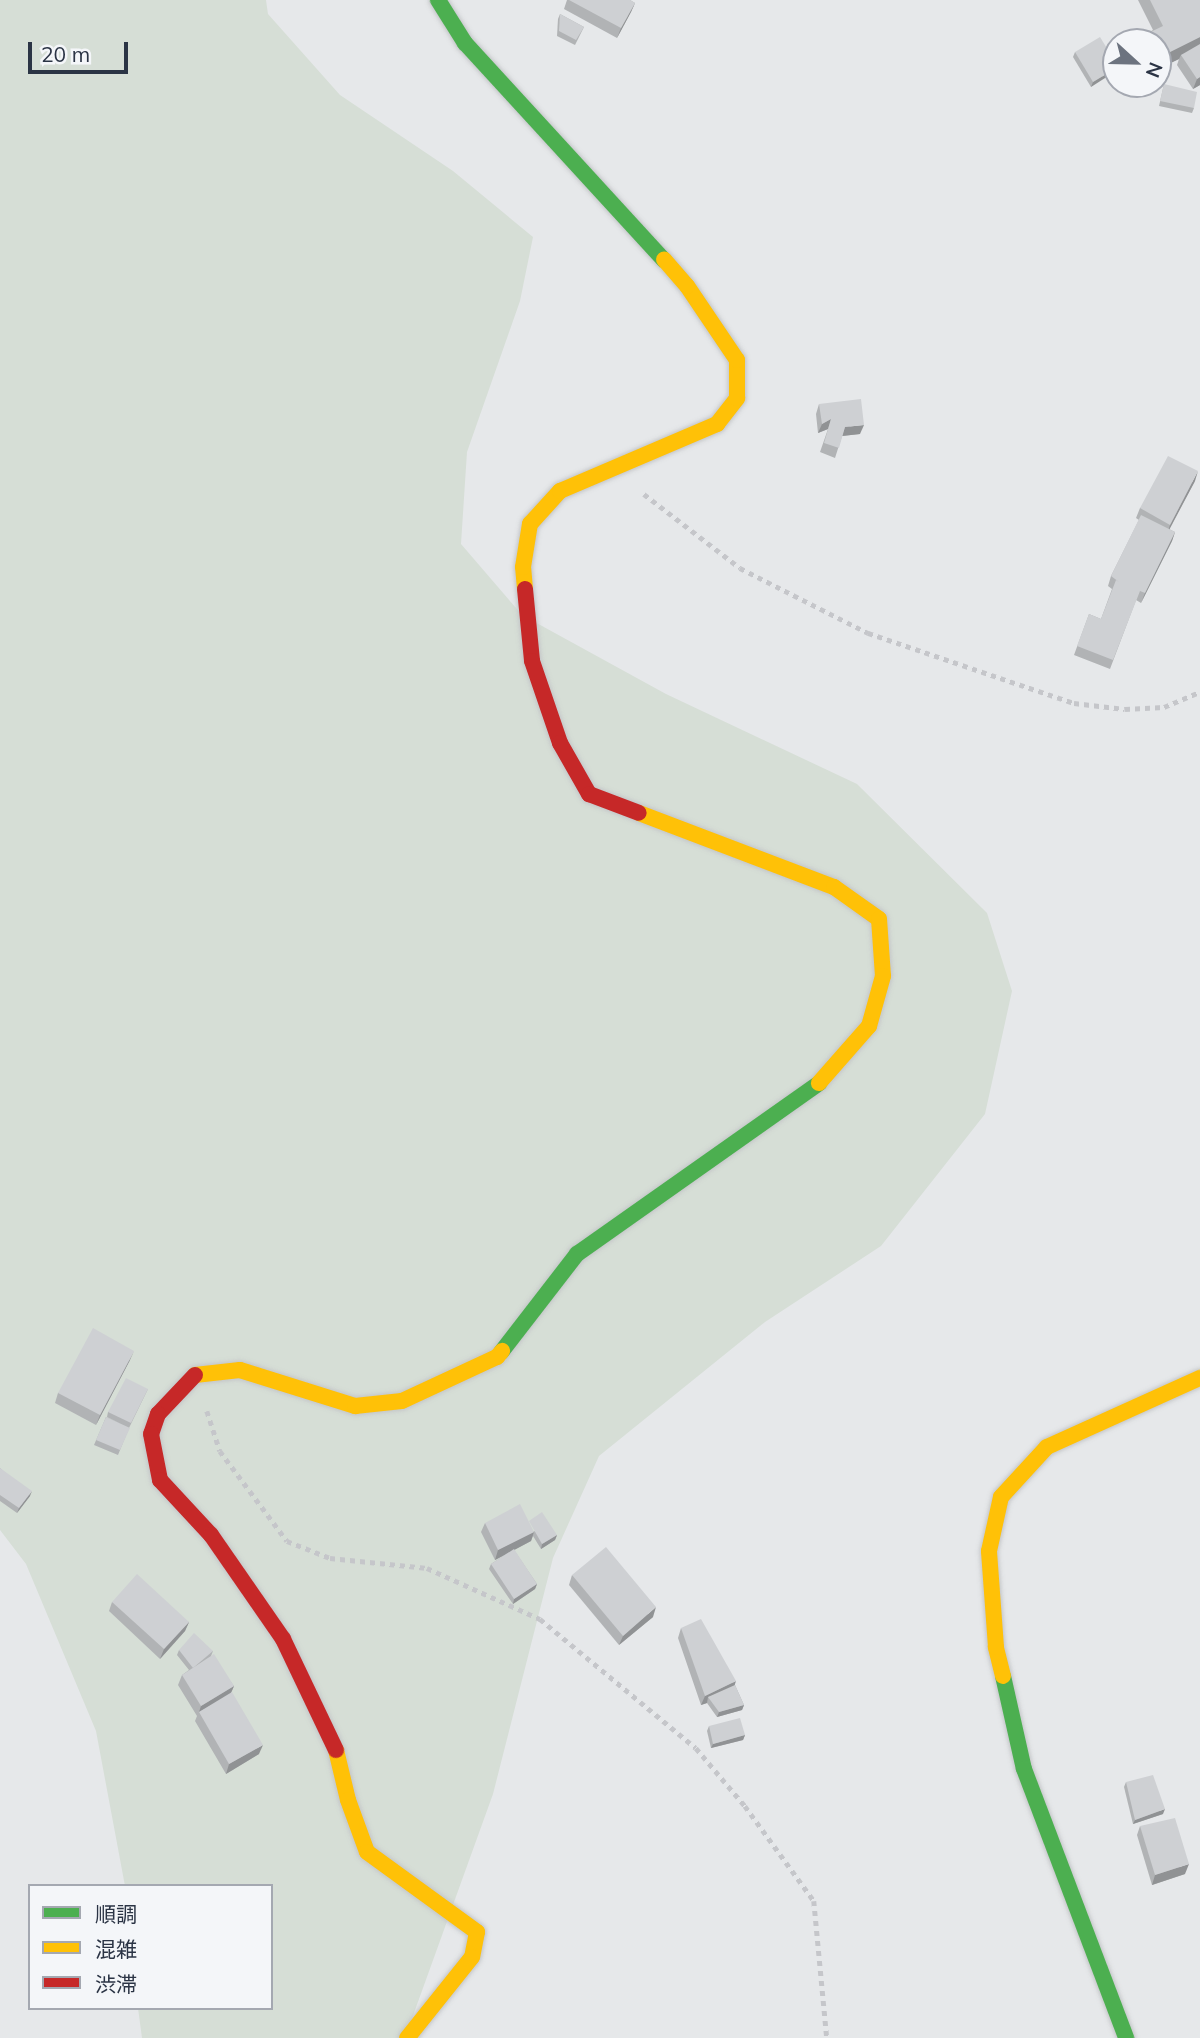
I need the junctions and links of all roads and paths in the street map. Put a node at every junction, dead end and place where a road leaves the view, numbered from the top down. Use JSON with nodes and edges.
{"nodes":[{"id":1,"x":438,"y":0,"type":"edge"},
{"id":2,"x":613,"y":470,"type":"junction"},
{"id":3,"x":1200,"y":692,"type":"edge"},
{"id":4,"x":195,"y":1376,"type":"junction"},
{"id":5,"x":1200,"y":1378,"type":"edge"},
{"id":6,"x":407,"y":2038,"type":"edge"},
{"id":7,"x":827,"y":2038,"type":"edge"},
{"id":8,"x":1126,"y":2038,"type":"edge"}],
"edges":[{"from":1,"to":2,"type":"street"},
{"from":2,"to":3,"type":"path"},
{"from":2,"to":4,"type":"street"},
{"from":4,"to":6,"type":"street"},
{"from":4,"to":7,"type":"path"},
{"from":5,"to":8,"type":"street"}]}
